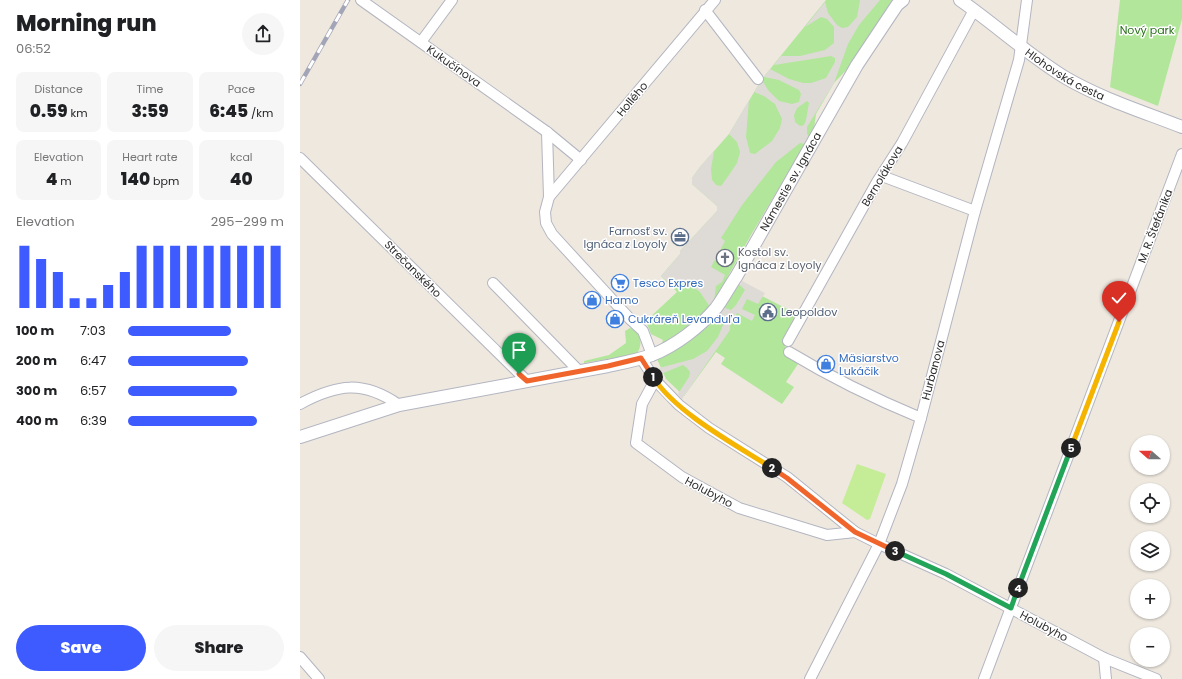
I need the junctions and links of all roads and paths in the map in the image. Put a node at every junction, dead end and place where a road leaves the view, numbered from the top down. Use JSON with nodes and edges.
{"nodes":[{"id":1,"x":361,"y":0,"type":"edge"},
{"id":2,"x":452,"y":0,"type":"edge"},
{"id":3,"x":715,"y":0,"type":"edge"},
{"id":4,"x":903,"y":0,"type":"edge"},
{"id":5,"x":960,"y":0,"type":"edge"},
{"id":6,"x":1027,"y":0,"type":"edge"},
{"id":7,"x":705,"y":10,"type":"junction"},
{"id":8,"x":974,"y":10,"type":"junction"},
{"id":9,"x":421,"y":42,"type":"junction"},
{"id":10,"x":1021,"y":49,"type":"junction"},
{"id":11,"x":758,"y":79,"type":"dead end"},
{"id":12,"x":1182,"y":127,"type":"edge"},
{"id":13,"x":547,"y":132,"type":"junction"},
{"id":14,"x":1182,"y":154,"type":"edge"},
{"id":15,"x":300,"y":158,"type":"edge"},
{"id":16,"x":581,"y":160,"type":"junction"},
{"id":17,"x":882,"y":176,"type":"junction"},
{"id":18,"x":549,"y":197,"type":"junction"},
{"id":19,"x":975,"y":211,"type":"junction"},
{"id":20,"x":493,"y":283,"type":"dead end"},
{"id":21,"x":647,"y":356,"type":"junction"},
{"id":22,"x":579,"y":371,"type":"junction"},
{"id":23,"x":654,"y":380,"type":"junction"},
{"id":24,"x":527,"y":381,"type":"junction"},
{"id":25,"x":300,"y":404,"type":"edge"},
{"id":26,"x":399,"y":405,"type":"junction"},
{"id":27,"x":921,"y":418,"type":"junction"},
{"id":28,"x":300,"y":437,"type":"edge"},
{"id":29,"x":855,"y":532,"type":"junction"},
{"id":30,"x":879,"y":544,"type":"junction"},
{"id":31,"x":1011,"y":608,"type":"junction"},
{"id":32,"x":300,"y":657,"type":"edge"},
{"id":33,"x":1104,"y":658,"type":"junction"},
{"id":34,"x":319,"y":679,"type":"edge"},
{"id":35,"x":810,"y":679,"type":"edge"},
{"id":36,"x":984,"y":679,"type":"edge"},
{"id":37,"x":1106,"y":679,"type":"edge"},
{"id":38,"x":1156,"y":679,"type":"edge"}],
"edges":[{"from":1,"to":9,"type":"street","name":"Kukučínova"},
{"from":2,"to":9,"type":"street"},
{"from":3,"to":7,"type":"street","name":"Hollého"},
{"from":4,"to":21,"type":"street","name":"Námestie sv. Ignáca"},
{"from":5,"to":8,"type":"street","name":"Hlohovská cesta"},
{"from":6,"to":10,"type":"street","name":"Hurbanova"},
{"from":7,"to":11,"type":"street"},
{"from":7,"to":16,"type":"street","name":"Hollého"},
{"from":8,"to":10,"type":"street","name":"Hlohovská cesta"},
{"from":8,"to":17,"type":"street","name":"Bernolákova"},
{"from":9,"to":13,"type":"street","name":"Kukučínova"},
{"from":10,"to":12,"type":"street","name":"Hlohovská cesta"},
{"from":10,"to":19,"type":"street","name":"Hurbanova"},
{"from":13,"to":16,"type":"street","name":"Kukučínova"},
{"from":13,"to":18,"type":"street"},
{"from":14,"to":31,"type":"street","name":"M. R. Štefánika"},
{"from":15,"to":24,"type":"street","name":"Strečanského"},
{"from":16,"to":18,"type":"street","name":"Hollého"},
{"from":17,"to":19,"type":"street"},
{"from":17,"to":27,"type":"street","name":"Bernolákova"},
{"from":18,"to":21,"type":"street","name":"Holubyho"},
{"from":19,"to":27,"type":"street","name":"Hurbanova"},
{"from":20,"to":22,"type":"street"},
{"from":21,"to":22,"type":"street","name":"Námestie sv. Ignáca"},
{"from":21,"to":23,"type":"street","name":"Holubyho"},
{"from":22,"to":24,"type":"street","name":"Námestie sv. Ignáca"},
{"from":23,"to":29,"type":"street","name":"Holubyho"},
{"from":23,"to":29,"type":"street","name":"Holubyho"},
{"from":24,"to":26,"type":"street","name":"Námestie sv. Ignáca"},
{"from":25,"to":26,"type":"street"},
{"from":26,"to":28,"type":"street","name":"Námestie sv. Ignáca"},
{"from":27,"to":30,"type":"street","name":"Hurbanova"},
{"from":29,"to":30,"type":"street","name":"Holubyho"},
{"from":30,"to":31,"type":"street","name":"Holubyho"},
{"from":30,"to":35,"type":"street","name":"Hurbanova"},
{"from":31,"to":33,"type":"street","name":"Holubyho"},
{"from":31,"to":36,"type":"street","name":"M. R. Štefánika"},
{"from":32,"to":34,"type":"street"},
{"from":33,"to":37,"type":"street"},
{"from":33,"to":38,"type":"street","name":"Holubyho"}]}
